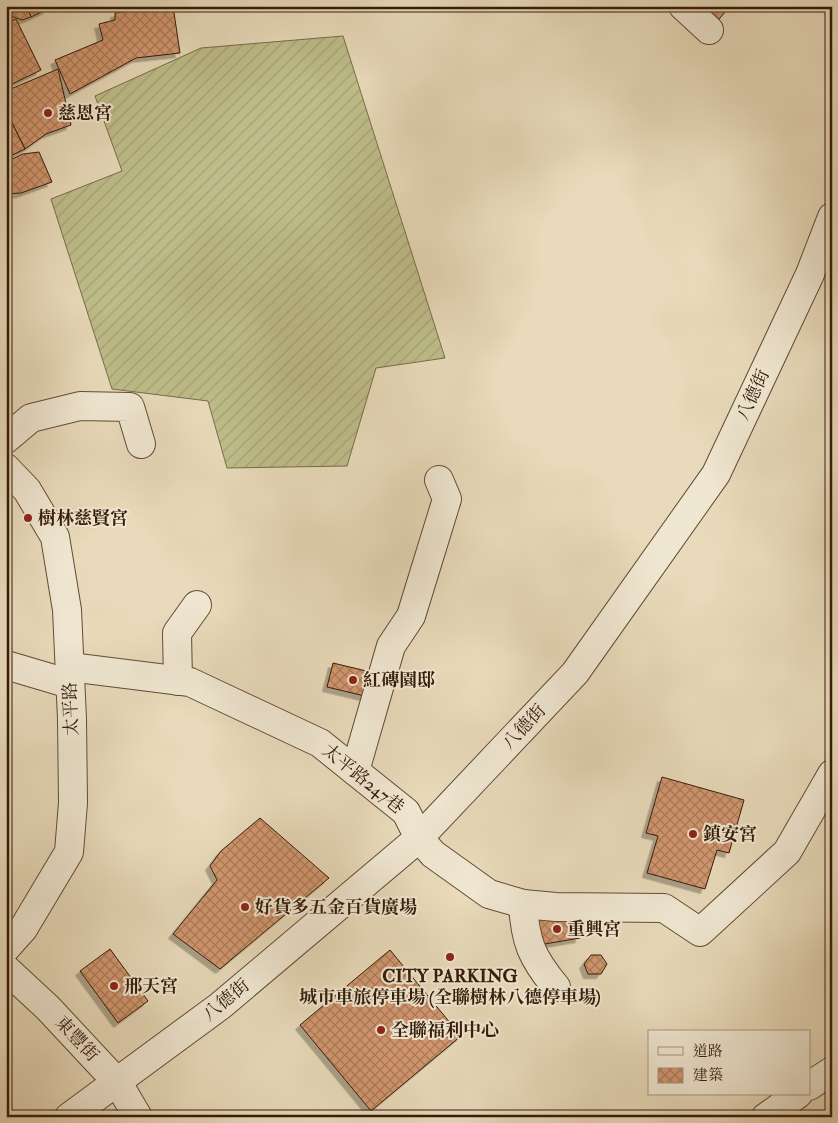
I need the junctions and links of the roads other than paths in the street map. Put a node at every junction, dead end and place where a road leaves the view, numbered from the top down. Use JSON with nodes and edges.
{"nodes":[{"id":1,"x":683,"y":6,"type":"edge"},
{"id":2,"x":709,"y":30,"type":"dead end"},
{"id":3,"x":832,"y":217,"type":"edge"},
{"id":4,"x":821,"y":270,"type":"edge"},
{"id":5,"x":6,"y":439,"type":"edge"},
{"id":6,"x":141,"y":444,"type":"dead end"},
{"id":7,"x":6,"y":468,"type":"edge"},
{"id":8,"x":439,"y":480,"type":"dead end"},
{"id":9,"x":197,"y":605,"type":"dead end"},
{"id":10,"x":6,"y":665,"type":"edge"},
{"id":11,"x":70,"y":675,"type":"junction"},
{"id":12,"x":178,"y":681,"type":"junction"},
{"id":13,"x":355,"y":771,"type":"junction"},
{"id":14,"x":832,"y":774,"type":"edge"},
{"id":15,"x":419,"y":838,"type":"junction"},
{"id":16,"x":523,"y":904,"type":"junction"},
{"id":17,"x":6,"y":948,"type":"edge"},
{"id":18,"x":6,"y":969,"type":"edge"},
{"id":19,"x":556,"y":987,"type":"dead end"},
{"id":20,"x":832,"y":1071,"type":"edge"},
{"id":21,"x":118,"y":1083,"type":"junction"},
{"id":22,"x":810,"y":1085,"type":"edge"},
{"id":23,"x":795,"y":1096,"type":"edge"},
{"id":24,"x":69,"y":1117,"type":"edge"},
{"id":25,"x":138,"y":1117,"type":"edge"},
{"id":26,"x":766,"y":1117,"type":"edge"}],
"edges":[{"from":1,"to":2,"type":"street"},
{"from":3,"to":4,"type":"street","name":"八德街"},
{"from":4,"to":15,"type":"street","name":"八德街"},
{"from":5,"to":6,"type":"street"},
{"from":7,"to":11,"type":"street","name":"太平路"},
{"from":8,"to":13,"type":"street"},
{"from":9,"to":12,"type":"street"},
{"from":10,"to":11,"type":"street","name":"太平路247巷"},
{"from":11,"to":12,"type":"street","name":"太平路247巷"},
{"from":11,"to":17,"type":"street","name":"太平路"},
{"from":12,"to":13,"type":"street","name":"太平路247巷"},
{"from":13,"to":15,"type":"street","name":"太平路247巷"},
{"from":14,"to":16,"type":"street","name":"太平路247巷"},
{"from":15,"to":16,"type":"street","name":"太平路247巷"},
{"from":15,"to":21,"type":"street","name":"八德街"},
{"from":16,"to":19,"type":"street"},
{"from":18,"to":21,"type":"street","name":"東豐街"},
{"from":20,"to":22,"type":"street"},
{"from":21,"to":24,"type":"street","name":"八德街"},
{"from":21,"to":25,"type":"street","name":"東豐街"},
{"from":23,"to":26,"type":"street"}]}
